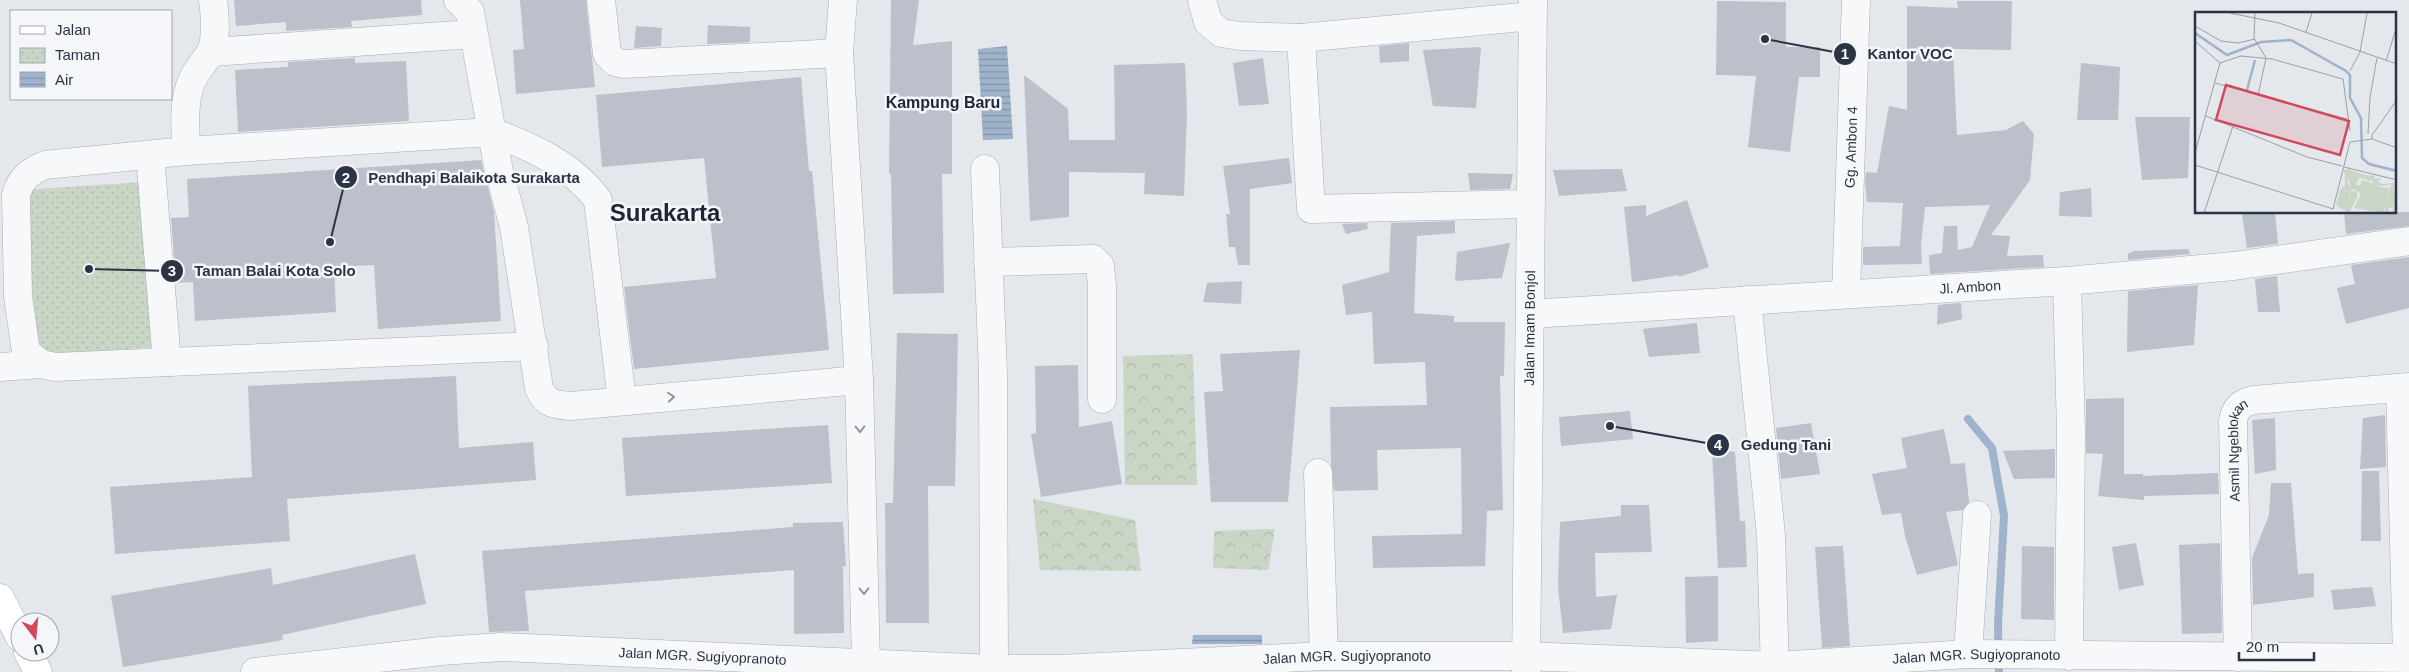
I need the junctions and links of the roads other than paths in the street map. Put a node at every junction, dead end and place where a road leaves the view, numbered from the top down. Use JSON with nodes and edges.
{"nodes":[{"id":1,"x":213,"y":0,"type":"edge"},
{"id":2,"x":458,"y":0,"type":"edge"},
{"id":3,"x":601,"y":0,"type":"edge"},
{"id":4,"x":843,"y":0,"type":"edge"},
{"id":5,"x":1202,"y":0,"type":"edge"},
{"id":6,"x":1856,"y":0,"type":"edge"},
{"id":7,"x":1532,"y":8,"type":"edge"},
{"id":8,"x":472,"y":34,"type":"junction"},
{"id":9,"x":1300,"y":38,"type":"junction"},
{"id":10,"x":211,"y":52,"type":"junction"},
{"id":11,"x":839,"y":53,"type":"junction"},
{"id":12,"x":492,"y":132,"type":"junction"},
{"id":13,"x":186,"y":151,"type":"junction"},
{"id":14,"x":150,"y":155,"type":"junction"},
{"id":15,"x":985,"y":169,"type":"dead end"},
{"id":16,"x":8,"y":195,"type":"edge"},
{"id":17,"x":1530,"y":204,"type":"junction"},
{"id":18,"x":2409,"y":241,"type":"edge"},
{"id":19,"x":988,"y":262,"type":"junction"},
{"id":20,"x":2067,"y":281,"type":"junction"},
{"id":21,"x":1827,"y":295,"type":"junction"},
{"id":22,"x":1747,"y":300,"type":"junction"},
{"id":23,"x":1530,"y":314,"type":"junction"},
{"id":24,"x":534,"y":346,"type":"junction"},
{"id":25,"x":167,"y":362,"type":"junction"},
{"id":26,"x":41,"y":364,"type":"junction"},
{"id":27,"x":0,"y":367,"type":"edge"},
{"id":28,"x":858,"y":380,"type":"junction"},
{"id":29,"x":2404,"y":387,"type":"edge"},
{"id":30,"x":1102,"y":399,"type":"dead end"},
{"id":31,"x":622,"y":401,"type":"junction"},
{"id":32,"x":1318,"y":473,"type":"dead end"},
{"id":33,"x":1977,"y":515,"type":"dead end"},
{"id":34,"x":0,"y":598,"type":"edge"},
{"id":35,"x":10,"y":618,"type":"edge"},
{"id":36,"x":1980,"y":655,"type":"junction"},
{"id":37,"x":1324,"y":656,"type":"junction"},
{"id":38,"x":2069,"y":656,"type":"junction"},
{"id":39,"x":2238,"y":657,"type":"junction"},
{"id":40,"x":2408,"y":658,"type":"edge"},
{"id":41,"x":866,"y":663,"type":"junction"},
{"id":42,"x":1526,"y":664,"type":"edge"},
{"id":43,"x":2173,"y":664,"type":"edge"},
{"id":44,"x":1256,"y":666,"type":"edge"},
{"id":45,"x":994,"y":669,"type":"junction"},
{"id":46,"x":1775,"y":669,"type":"edge"},
{"id":47,"x":1060,"y":670,"type":"edge"},
{"id":48,"x":255,"y":672,"type":"edge"}],
"edges":[{"from":1,"to":10,"type":"street"},
{"from":2,"to":8,"type":"street"},
{"from":3,"to":11,"type":"street"},
{"from":4,"to":11,"type":"street"},
{"from":5,"to":9,"type":"street"},
{"from":6,"to":21,"type":"street","name":"Gg. Ambon 4"},
{"from":7,"to":9,"type":"street"},
{"from":7,"to":17,"type":"street","name":"Jalan Imam Bonjol"},
{"from":8,"to":10,"type":"street"},
{"from":8,"to":12,"type":"street"},
{"from":9,"to":17,"type":"street"},
{"from":10,"to":13,"type":"street"},
{"from":11,"to":28,"type":"street"},
{"from":12,"to":13,"type":"street"},
{"from":12,"to":24,"type":"street"},
{"from":12,"to":31,"type":"street"},
{"from":13,"to":14,"type":"street"},
{"from":14,"to":16,"type":"street"},
{"from":14,"to":25,"type":"street"},
{"from":15,"to":19,"type":"street"},
{"from":16,"to":26,"type":"street"},
{"from":17,"to":23,"type":"street","name":"Jalan Imam Bonjol"},
{"from":18,"to":20,"type":"street","name":"Jl. Ambon"},
{"from":19,"to":30,"type":"street"},
{"from":19,"to":45,"type":"street"},
{"from":20,"to":21,"type":"street","name":"Jl. Ambon"},
{"from":20,"to":38,"type":"street"},
{"from":21,"to":22,"type":"street","name":"Jl. Ambon"},
{"from":22,"to":23,"type":"street","name":"Jl. Ambon"},
{"from":22,"to":46,"type":"street"},
{"from":23,"to":42,"type":"street","name":"Jalan Imam Bonjol"},
{"from":24,"to":25,"type":"street"},
{"from":24,"to":31,"type":"street"},
{"from":25,"to":26,"type":"street"},
{"from":26,"to":27,"type":"street"},
{"from":31,"to":28,"type":"street","one_way":true},
{"from":28,"to":41,"type":"street","one_way":true},
{"from":29,"to":39,"type":"street","name":"Asmil Ngeblokan"},
{"from":29,"to":40,"type":"street","name":"Asmil Ngeblokan"},
{"from":32,"to":37,"type":"street"},
{"from":33,"to":36,"type":"street"},
{"from":34,"to":35,"type":"main road"},
{"from":36,"to":38,"type":"street","name":"Jalan MGR. Sugiyopranoto"},
{"from":36,"to":46,"type":"street","name":"Jalan MGR. Sugiyopranoto"},
{"from":37,"to":42,"type":"street","name":"Jalan MGR. Sugiyopranoto"},
{"from":37,"to":44,"type":"street","name":"Jalan MGR. Sugiyopranoto"},
{"from":38,"to":43,"type":"street","name":"Jalan MGR. Sugiyopranoto"},
{"from":39,"to":40,"type":"street","name":"Jalan MGR. Sugiyopranoto"},
{"from":39,"to":43,"type":"street","name":"Jalan MGR. Sugiyopranoto"},
{"from":41,"to":45,"type":"street","name":"Jalan MGR. Sugiyopranoto"},
{"from":41,"to":48,"type":"street","name":"Jalan MGR. Sugiyopranoto"},
{"from":42,"to":46,"type":"street","name":"Jalan MGR. Sugiyopranoto"},
{"from":44,"to":47,"type":"street","name":"Jalan MGR. Sugiyopranoto"},
{"from":45,"to":47,"type":"street","name":"Jalan MGR. Sugiyopranoto"}]}
